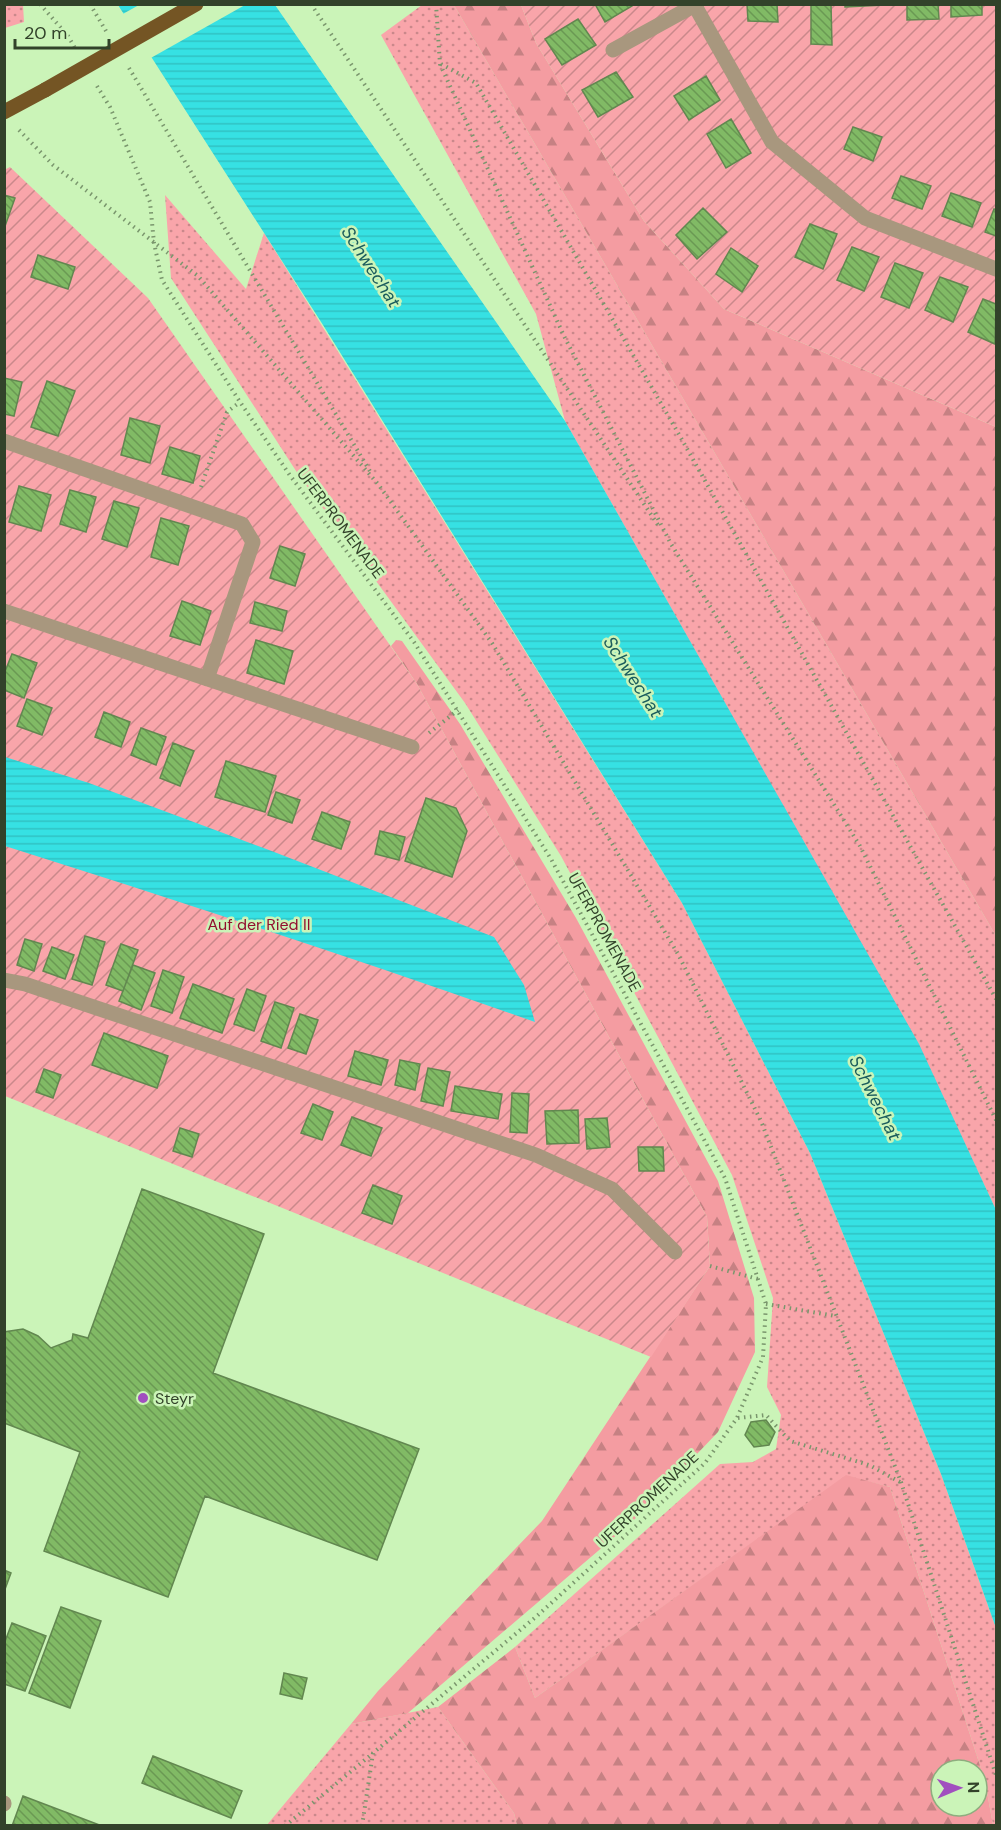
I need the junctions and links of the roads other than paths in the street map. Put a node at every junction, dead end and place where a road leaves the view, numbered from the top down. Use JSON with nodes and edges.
{"nodes":[{"id":1,"x":196,"y":4,"type":"edge"},
{"id":2,"x":696,"y":5,"type":"edge"},
{"id":3,"x":613,"y":50,"type":"dead end"},
{"id":4,"x":5,"y":112,"type":"edge"},
{"id":5,"x":996,"y":269,"type":"edge"},
{"id":6,"x":4,"y":441,"type":"edge"},
{"id":7,"x":4,"y":611,"type":"edge"},
{"id":8,"x":207,"y":679,"type":"junction"},
{"id":9,"x":412,"y":747,"type":"dead end"},
{"id":10,"x":4,"y":980,"type":"edge"},
{"id":11,"x":675,"y":1252,"type":"dead end"}],
"edges":[{"from":1,"to":4,"type":"main road","bridge":true},
{"from":2,"to":3,"type":"street"},
{"from":2,"to":5,"type":"street"},
{"from":6,"to":8,"type":"street"},
{"from":7,"to":8,"type":"street"},
{"from":8,"to":9,"type":"street"},
{"from":10,"to":11,"type":"street"}]}
